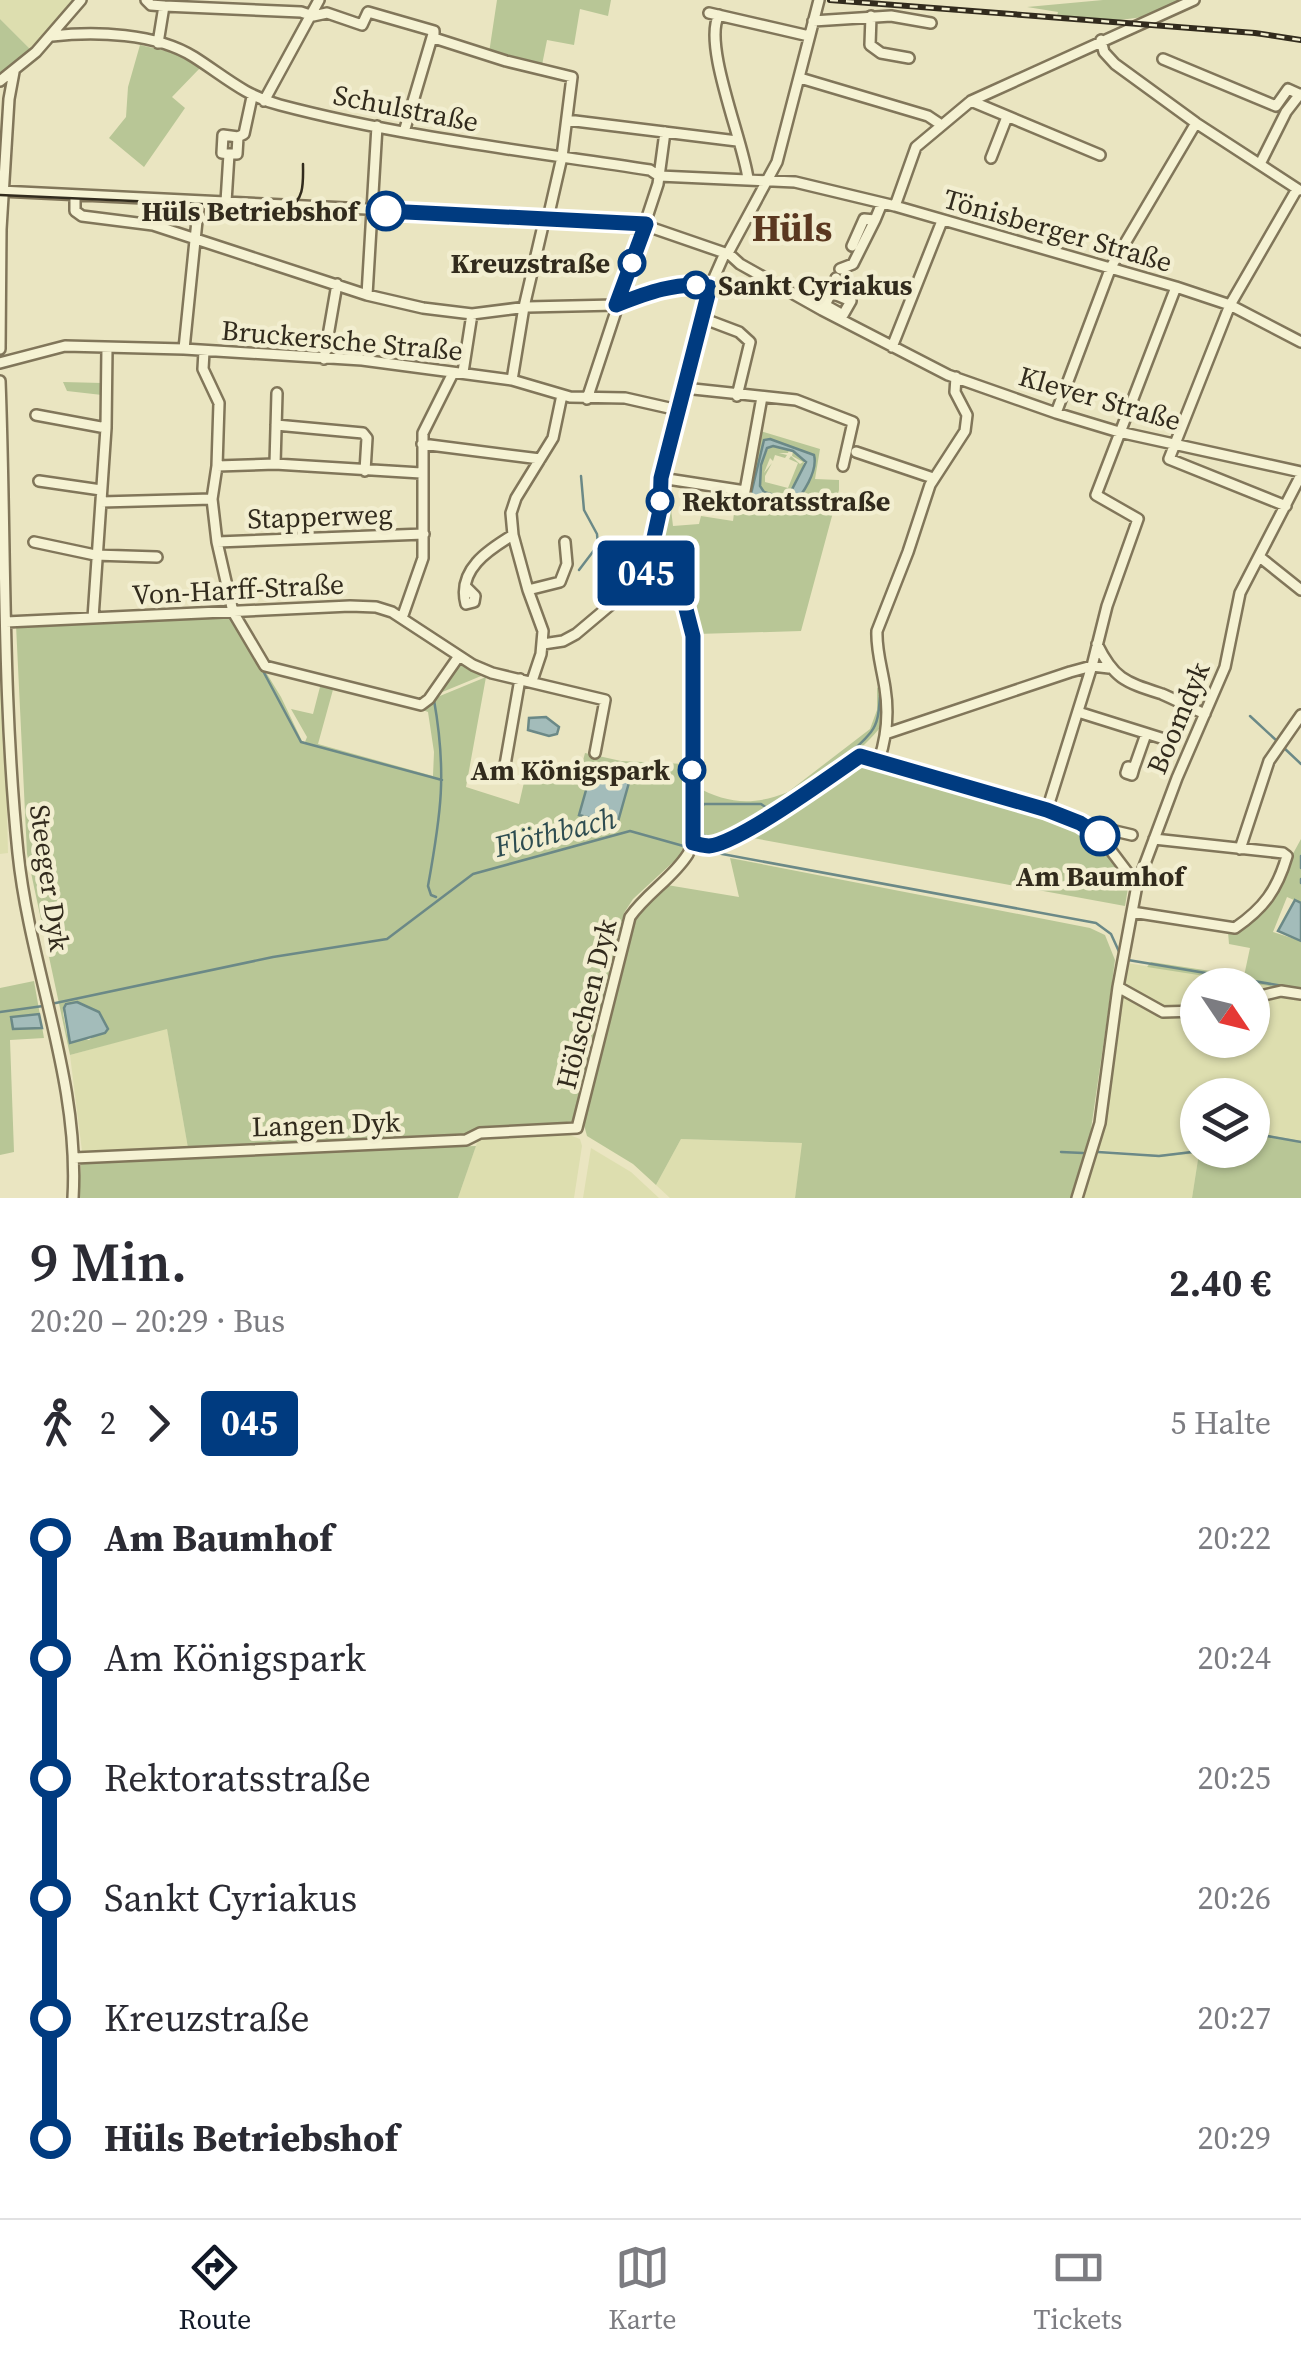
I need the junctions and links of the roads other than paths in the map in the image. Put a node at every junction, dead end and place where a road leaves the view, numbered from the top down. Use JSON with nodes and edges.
{"nodes":[{"id":1,"x":81,"y":0,"type":"edge"},
{"id":2,"x":146,"y":0,"type":"edge"},
{"id":3,"x":319,"y":0,"type":"edge"},
{"id":4,"x":819,"y":0,"type":"edge"},
{"id":5,"x":1194,"y":0,"type":"edge"},
{"id":6,"x":164,"y":6,"type":"junction"},
{"id":7,"x":313,"y":16,"type":"junction"},
{"id":8,"x":871,"y":16,"type":"junction"},
{"id":9,"x":813,"y":21,"type":"junction"},
{"id":10,"x":931,"y":24,"type":"dead end"},
{"id":11,"x":434,"y":31,"type":"junction"},
{"id":12,"x":52,"y":36,"type":"junction"},
{"id":13,"x":810,"y":36,"type":"junction"},
{"id":14,"x":1101,"y":40,"type":"junction"},
{"id":15,"x":158,"y":43,"type":"junction"},
{"id":16,"x":910,"y":58,"type":"dead end"},
{"id":17,"x":1163,"y":59,"type":"dead end"},
{"id":18,"x":14,"y":72,"type":"junction"},
{"id":19,"x":800,"y":78,"type":"junction"},
{"id":20,"x":0,"y":82,"type":"edge"},
{"id":21,"x":1300,"y":94,"type":"edge"},
{"id":22,"x":252,"y":97,"type":"junction"},
{"id":23,"x":264,"y":101,"type":"junction"},
{"id":24,"x":971,"y":101,"type":"junction"},
{"id":25,"x":1276,"y":106,"type":"junction"},
{"id":26,"x":1286,"y":112,"type":"junction"},
{"id":27,"x":1007,"y":117,"type":"junction"},
{"id":28,"x":566,"y":120,"type":"junction"},
{"id":29,"x":1196,"y":123,"type":"junction"},
{"id":30,"x":940,"y":124,"type":"junction"},
{"id":31,"x":377,"y":126,"type":"junction"},
{"id":32,"x":404,"y":132,"type":"junction"},
{"id":33,"x":665,"y":132,"type":"junction"},
{"id":34,"x":238,"y":136,"type":"junction"},
{"id":35,"x":736,"y":141,"type":"junction"},
{"id":36,"x":229,"y":154,"type":"junction"},
{"id":37,"x":1100,"y":155,"type":"dead end"},
{"id":38,"x":562,"y":157,"type":"junction"},
{"id":39,"x":991,"y":158,"type":"dead end"},
{"id":40,"x":777,"y":162,"type":"junction"},
{"id":41,"x":1260,"y":164,"type":"junction"},
{"id":42,"x":659,"y":176,"type":"junction"},
{"id":43,"x":748,"y":179,"type":"junction"},
{"id":44,"x":767,"y":180,"type":"junction"},
{"id":45,"x":795,"y":182,"type":"junction"},
{"id":46,"x":1299,"y":190,"type":"edge"},
{"id":47,"x":2,"y":192,"type":"edge"},
{"id":48,"x":76,"y":195,"type":"junction"},
{"id":49,"x":199,"y":201,"type":"junction"},
{"id":50,"x":226,"y":202,"type":"junction"},
{"id":51,"x":882,"y":203,"type":"junction"},
{"id":52,"x":895,"y":206,"type":"junction"},
{"id":53,"x":372,"y":210,"type":"junction"},
{"id":54,"x":546,"y":218,"type":"junction"},
{"id":55,"x":875,"y":220,"type":"junction"},
{"id":56,"x":942,"y":221,"type":"junction"},
{"id":57,"x":646,"y":224,"type":"junction"},
{"id":58,"x":197,"y":237,"type":"junction"},
{"id":59,"x":852,"y":246,"type":"dead end"},
{"id":60,"x":726,"y":253,"type":"junction"},
{"id":61,"x":1111,"y":267,"type":"junction"},
{"id":62,"x":337,"y":284,"type":"junction"},
{"id":63,"x":835,"y":284,"type":"junction"},
{"id":64,"x":1176,"y":286,"type":"junction"},
{"id":65,"x":710,"y":287,"type":"junction"},
{"id":66,"x":367,"y":294,"type":"junction"},
{"id":67,"x":616,"y":305,"type":"junction"},
{"id":68,"x":1230,"y":305,"type":"junction"},
{"id":69,"x":524,"y":307,"type":"junction"},
{"id":70,"x":824,"y":308,"type":"junction"},
{"id":71,"x":472,"y":314,"type":"junction"},
{"id":72,"x":841,"y":317,"type":"junction"},
{"id":73,"x":702,"y":318,"type":"junction"},
{"id":74,"x":1301,"y":342,"type":"edge"},
{"id":75,"x":892,"y":347,"type":"junction"},
{"id":76,"x":107,"y":348,"type":"junction"},
{"id":77,"x":0,"y":349,"type":"edge"},
{"id":78,"x":184,"y":349,"type":"junction"},
{"id":79,"x":204,"y":351,"type":"junction"},
{"id":80,"x":324,"y":359,"type":"junction"},
{"id":81,"x":0,"y":363,"type":"edge"},
{"id":82,"x":458,"y":373,"type":"junction"},
{"id":83,"x":956,"y":377,"type":"junction"},
{"id":84,"x":512,"y":380,"type":"junction"},
{"id":85,"x":0,"y":381,"type":"edge"},
{"id":86,"x":684,"y":388,"type":"junction"},
{"id":87,"x":277,"y":393,"type":"dead end"},
{"id":88,"x":562,"y":396,"type":"junction"},
{"id":89,"x":736,"y":396,"type":"junction"},
{"id":90,"x":762,"y":397,"type":"junction"},
{"id":91,"x":587,"y":399,"type":"junction"},
{"id":92,"x":678,"y":410,"type":"junction"},
{"id":93,"x":1056,"y":413,"type":"junction"},
{"id":94,"x":36,"y":415,"type":"dead end"},
{"id":95,"x":276,"y":426,"type":"junction"},
{"id":96,"x":106,"y":428,"type":"junction"},
{"id":97,"x":1119,"y":432,"type":"junction"},
{"id":98,"x":422,"y":444,"type":"junction"},
{"id":99,"x":1173,"y":444,"type":"junction"},
{"id":100,"x":856,"y":452,"type":"dead end"},
{"id":101,"x":540,"y":459,"type":"junction"},
{"id":102,"x":275,"y":464,"type":"junction"},
{"id":103,"x":217,"y":466,"type":"junction"},
{"id":104,"x":843,"y":466,"type":"dead end"},
{"id":105,"x":364,"y":471,"type":"junction"},
{"id":106,"x":422,"y":472,"type":"junction"},
{"id":107,"x":1301,"y":473,"type":"edge"},
{"id":108,"x":661,"y":478,"type":"junction"},
{"id":109,"x":933,"y":478,"type":"junction"},
{"id":110,"x":38,"y":481,"type":"dead end"},
{"id":111,"x":102,"y":490,"type":"junction"},
{"id":112,"x":212,"y":499,"type":"junction"},
{"id":113,"x":102,"y":502,"type":"junction"},
{"id":114,"x":1286,"y":506,"type":"junction"},
{"id":115,"x":424,"y":534,"type":"junction"},
{"id":116,"x":513,"y":535,"type":"junction"},
{"id":117,"x":34,"y":542,"type":"dead end"},
{"id":118,"x":217,"y":542,"type":"junction"},
{"id":119,"x":565,"y":542,"type":"dead end"},
{"id":120,"x":95,"y":555,"type":"junction"},
{"id":121,"x":157,"y":558,"type":"dead end"},
{"id":122,"x":1261,"y":558,"type":"junction"},
{"id":123,"x":646,"y":574,"type":"junction"},
{"id":124,"x":2,"y":585,"type":"edge"},
{"id":125,"x":465,"y":586,"type":"dead end"},
{"id":126,"x":528,"y":590,"type":"junction"},
{"id":127,"x":1301,"y":590,"type":"edge"},
{"id":128,"x":232,"y":612,"type":"junction"},
{"id":129,"x":93,"y":618,"type":"junction"},
{"id":130,"x":402,"y":618,"type":"junction"},
{"id":131,"x":6,"y":622,"type":"junction"},
{"id":132,"x":542,"y":644,"type":"junction"},
{"id":133,"x":1096,"y":644,"type":"junction"},
{"id":134,"x":458,"y":656,"type":"junction"},
{"id":135,"x":1092,"y":666,"type":"junction"},
{"id":136,"x":1109,"y":668,"type":"junction"},
{"id":137,"x":520,"y":678,"type":"junction"},
{"id":138,"x":532,"y":681,"type":"junction"},
{"id":139,"x":1078,"y":712,"type":"junction"},
{"id":140,"x":1205,"y":714,"type":"junction"},
{"id":141,"x":1301,"y":715,"type":"edge"},
{"id":142,"x":888,"y":734,"type":"junction"},
{"id":143,"x":1146,"y":734,"type":"junction"},
{"id":144,"x":1160,"y":738,"type":"dead end"},
{"id":145,"x":595,"y":754,"type":"dead end"},
{"id":146,"x":880,"y":760,"type":"junction"},
{"id":147,"x":505,"y":765,"type":"dead end"},
{"id":148,"x":1134,"y":768,"type":"dead end"},
{"id":149,"x":1047,"y":810,"type":"junction"},
{"id":150,"x":1094,"y":830,"type":"junction"},
{"id":151,"x":1132,"y":835,"type":"dead end"},
{"id":152,"x":1154,"y":839,"type":"junction"},
{"id":153,"x":692,"y":847,"type":"junction"},
{"id":154,"x":1240,"y":849,"type":"junction"},
{"id":155,"x":1137,"y":885,"type":"junction"},
{"id":156,"x":1132,"y":912,"type":"junction"},
{"id":157,"x":1118,"y":987,"type":"junction"},
{"id":158,"x":1270,"y":994,"type":"edge"},
{"id":159,"x":1301,"y":994,"type":"edge"},
{"id":160,"x":1180,"y":1012,"type":"edge"},
{"id":161,"x":578,"y":1128,"type":"joint"},
{"id":162,"x":74,"y":1158,"type":"junction"},
{"id":163,"x":72,"y":1198,"type":"edge"},
{"id":164,"x":1077,"y":1198,"type":"edge"}],
"edges":[{"from":1,"to":12,"type":"street"},
{"from":2,"to":6,"type":"street"},
{"from":3,"to":7,"type":"street"},
{"from":4,"to":9,"type":"street"},
{"from":5,"to":14,"type":"street"},
{"from":6,"to":7,"type":"street"},
{"from":6,"to":15,"type":"street"},
{"from":7,"to":11,"type":"street"},
{"from":7,"to":23,"type":"street"},
{"from":8,"to":9,"type":"street"},
{"from":8,"to":10,"type":"street"},
{"from":8,"to":16,"type":"street"},
{"from":9,"to":13,"type":"street"},
{"from":11,"to":28,"type":"street"},
{"from":11,"to":32,"type":"street"},
{"from":12,"to":15,"type":"street","name":"Schulstraße"},
{"from":12,"to":18,"type":"street"},
{"from":13,"to":19,"type":"street"},
{"from":13,"to":35,"type":"street"},
{"from":14,"to":24,"type":"street"},
{"from":14,"to":29,"type":"street"},
{"from":15,"to":22,"type":"street","name":"Schulstraße"},
{"from":17,"to":25,"type":"street"},
{"from":18,"to":20,"type":"street"},
{"from":18,"to":47,"type":"street"},
{"from":19,"to":30,"type":"street"},
{"from":19,"to":40,"type":"street"},
{"from":21,"to":25,"type":"street"},
{"from":21,"to":26,"type":"street"},
{"from":22,"to":23,"type":"street","name":"Schulstraße"},
{"from":22,"to":34,"type":"street"},
{"from":23,"to":31,"type":"street","name":"Schulstraße"},
{"from":24,"to":27,"type":"street"},
{"from":24,"to":30,"type":"street"},
{"from":25,"to":26,"type":"street"},
{"from":26,"to":41,"type":"street"},
{"from":27,"to":37,"type":"street"},
{"from":27,"to":39,"type":"street"},
{"from":28,"to":33,"type":"street"},
{"from":28,"to":38,"type":"street"},
{"from":29,"to":41,"type":"street"},
{"from":29,"to":61,"type":"street"},
{"from":30,"to":52,"type":"street"},
{"from":31,"to":32,"type":"street","name":"Schulstraße"},
{"from":31,"to":53,"type":"street"},
{"from":32,"to":38,"type":"street","name":"Schulstraße"},
{"from":33,"to":35,"type":"street"},
{"from":33,"to":42,"type":"street"},
{"from":34,"to":36,"type":"street"},
{"from":34,"to":36,"type":"street"},
{"from":35,"to":43,"type":"street"},
{"from":36,"to":50,"type":"street"},
{"from":38,"to":42,"type":"street","name":"Schulstraße"},
{"from":38,"to":54,"type":"street"},
{"from":40,"to":44,"type":"street"},
{"from":40,"to":45,"type":"street"},
{"from":41,"to":46,"type":"street"},
{"from":42,"to":43,"type":"street","name":"Schulstraße"},
{"from":42,"to":57,"type":"street"},
{"from":43,"to":44,"type":"street","name":"Schulstraße"},
{"from":44,"to":45,"type":"street","name":"Tönisberger Straße"},
{"from":44,"to":60,"type":"street"},
{"from":45,"to":51,"type":"street","name":"Tönisberger Straße"},
{"from":46,"to":68,"type":"street"},
{"from":47,"to":48,"type":"street"},
{"from":47,"to":77,"type":"street"},
{"from":48,"to":49,"type":"street"},
{"from":48,"to":58,"type":"street"},
{"from":49,"to":50,"type":"street"},
{"from":49,"to":58,"type":"street"},
{"from":50,"to":53,"type":"street"},
{"from":51,"to":52,"type":"street","name":"Tönisberger Straße"},
{"from":51,"to":55,"type":"street"},
{"from":52,"to":56,"type":"street","name":"Tönisberger Straße"},
{"from":53,"to":54,"type":"street"},
{"from":53,"to":66,"type":"street"},
{"from":54,"to":57,"type":"street"},
{"from":54,"to":69,"type":"street"},
{"from":55,"to":59,"type":"street"},
{"from":55,"to":63,"type":"street"},
{"from":56,"to":61,"type":"street","name":"Tönisberger Straße"},
{"from":56,"to":75,"type":"street"},
{"from":57,"to":60,"type":"street"},
{"from":57,"to":67,"type":"street"},
{"from":58,"to":62,"type":"street"},
{"from":58,"to":78,"type":"street"},
{"from":60,"to":65,"type":"street"},
{"from":60,"to":70,"type":"street","name":"Klever Straße"},
{"from":61,"to":64,"type":"street","name":"Tönisberger Straße"},
{"from":61,"to":93,"type":"street"},
{"from":62,"to":66,"type":"street"},
{"from":62,"to":80,"type":"street"},
{"from":63,"to":70,"type":"street"},
{"from":63,"to":72,"type":"street"},
{"from":64,"to":68,"type":"street","name":"Tönisberger Straße"},
{"from":64,"to":97,"type":"street"},
{"from":65,"to":67,"type":"street"},
{"from":65,"to":73,"type":"street"},
{"from":66,"to":71,"type":"street"},
{"from":67,"to":69,"type":"street"},
{"from":67,"to":91,"type":"street"},
{"from":68,"to":74,"type":"street","name":"Tönisberger Straße"},
{"from":68,"to":99,"type":"street"},
{"from":69,"to":71,"type":"street"},
{"from":69,"to":84,"type":"street"},
{"from":70,"to":72,"type":"street","name":"Klever Straße"},
{"from":71,"to":82,"type":"street","name":"Stapperweg"},
{"from":72,"to":75,"type":"street","name":"Klever Straße"},
{"from":73,"to":86,"type":"street"},
{"from":73,"to":89,"type":"street"},
{"from":75,"to":83,"type":"street","name":"Klever Straße"},
{"from":76,"to":78,"type":"street","name":"Bruckersche Straße"},
{"from":76,"to":81,"type":"street","name":"Bruckersche Straße"},
{"from":76,"to":96,"type":"street"},
{"from":78,"to":79,"type":"street","name":"Bruckersche Straße"},
{"from":79,"to":80,"type":"street","name":"Bruckersche Straße"},
{"from":79,"to":103,"type":"street"},
{"from":80,"to":82,"type":"street","name":"Bruckersche Straße"},
{"from":82,"to":84,"type":"street","name":"Bruckersche Straße"},
{"from":82,"to":98,"type":"street","name":"Stapperweg"},
{"from":83,"to":93,"type":"street","name":"Klever Straße"},
{"from":83,"to":109,"type":"street"},
{"from":84,"to":88,"type":"street","name":"Bruckersche Straße"},
{"from":85,"to":124,"type":"street","name":"Steeger Dyk"},
{"from":86,"to":89,"type":"street"},
{"from":86,"to":92,"type":"street"},
{"from":87,"to":95,"type":"street"},
{"from":88,"to":91,"type":"street","name":"Bruckersche Straße"},
{"from":88,"to":101,"type":"street"},
{"from":89,"to":90,"type":"street"},
{"from":90,"to":104,"type":"street"},
{"from":90,"to":108,"type":"street"},
{"from":91,"to":92,"type":"street","name":"Bruckersche Straße"},
{"from":92,"to":108,"type":"street"},
{"from":93,"to":97,"type":"street","name":"Klever Straße"},
{"from":94,"to":96,"type":"street"},
{"from":95,"to":102,"type":"street"},
{"from":95,"to":105,"type":"street"},
{"from":96,"to":111,"type":"street"},
{"from":97,"to":99,"type":"street","name":"Klever Straße"},
{"from":97,"to":133,"type":"street"},
{"from":98,"to":101,"type":"street"},
{"from":98,"to":106,"type":"street","name":"Stapperweg"},
{"from":99,"to":107,"type":"street","name":"Klever Straße"},
{"from":99,"to":114,"type":"street"},
{"from":100,"to":109,"type":"street"},
{"from":101,"to":116,"type":"street"},
{"from":102,"to":103,"type":"street"},
{"from":102,"to":105,"type":"street"},
{"from":103,"to":112,"type":"street"},
{"from":105,"to":106,"type":"street"},
{"from":106,"to":115,"type":"street","name":"Stapperweg"},
{"from":107,"to":114,"type":"street","name":"Boomdyk"},
{"from":108,"to":123,"type":"street"},
{"from":109,"to":142,"type":"street"},
{"from":110,"to":111,"type":"street"},
{"from":111,"to":113,"type":"street"},
{"from":112,"to":113,"type":"street"},
{"from":112,"to":118,"type":"street"},
{"from":113,"to":120,"type":"street"},
{"from":114,"to":122,"type":"street","name":"Boomdyk"},
{"from":115,"to":118,"type":"street","name":"Stapperweg"},
{"from":115,"to":130,"type":"street","name":"Stapperweg"},
{"from":116,"to":125,"type":"street"},
{"from":116,"to":126,"type":"street"},
{"from":117,"to":120,"type":"street"},
{"from":118,"to":128,"type":"street"},
{"from":119,"to":126,"type":"street"},
{"from":120,"to":121,"type":"street"},
{"from":120,"to":129,"type":"street"},
{"from":122,"to":127,"type":"street"},
{"from":122,"to":140,"type":"street","name":"Boomdyk"},
{"from":123,"to":132,"type":"street"},
{"from":123,"to":153,"type":"street"},
{"from":124,"to":131,"type":"street","name":"Steeger Dyk"},
{"from":126,"to":132,"type":"street"},
{"from":128,"to":129,"type":"street","name":"Von-Harff-Straße"},
{"from":128,"to":130,"type":"street","name":"Von-Harff-Straße"},
{"from":128,"to":134,"type":"street"},
{"from":129,"to":131,"type":"street","name":"Von-Harff-Straße"},
{"from":130,"to":134,"type":"street","name":"Von-Harff-Straße"},
{"from":131,"to":162,"type":"street","name":"Steeger Dyk"},
{"from":132,"to":138,"type":"street"},
{"from":133,"to":135,"type":"street"},
{"from":133,"to":136,"type":"street"},
{"from":134,"to":137,"type":"street","name":"Von-Harff-Straße"},
{"from":135,"to":136,"type":"street"},
{"from":135,"to":139,"type":"street"},
{"from":135,"to":142,"type":"street"},
{"from":136,"to":140,"type":"street"},
{"from":137,"to":138,"type":"street","name":"Von-Harff-Straße"},
{"from":137,"to":147,"type":"street"},
{"from":138,"to":145,"type":"street","name":"Von-Harff-Straße"},
{"from":139,"to":143,"type":"street"},
{"from":139,"to":149,"type":"street"},
{"from":140,"to":152,"type":"street","name":"Boomdyk"},
{"from":141,"to":154,"type":"street"},
{"from":142,"to":146,"type":"street"},
{"from":143,"to":144,"type":"street"},
{"from":143,"to":148,"type":"street"},
{"from":146,"to":149,"type":"street"},
{"from":146,"to":153,"type":"street"},
{"from":149,"to":150,"type":"street"},
{"from":150,"to":151,"type":"street"},
{"from":150,"to":155,"type":"street"},
{"from":152,"to":154,"type":"street"},
{"from":152,"to":155,"type":"street","name":"Boomdyk"},
{"from":153,"to":161,"type":"street","name":"Hölschen Dyk"},
{"from":154,"to":156,"type":"street"},
{"from":155,"to":156,"type":"street","name":"Boomdyk"},
{"from":156,"to":157,"type":"street","name":"Boomdyk"},
{"from":157,"to":160,"type":"street"},
{"from":157,"to":164,"type":"street","name":"Boomdyk"},
{"from":158,"to":159,"type":"street"},
{"from":161,"to":162,"type":"street","name":"Langen Dyk"},
{"from":162,"to":163,"type":"street","name":"Steeger Dyk"}]}
